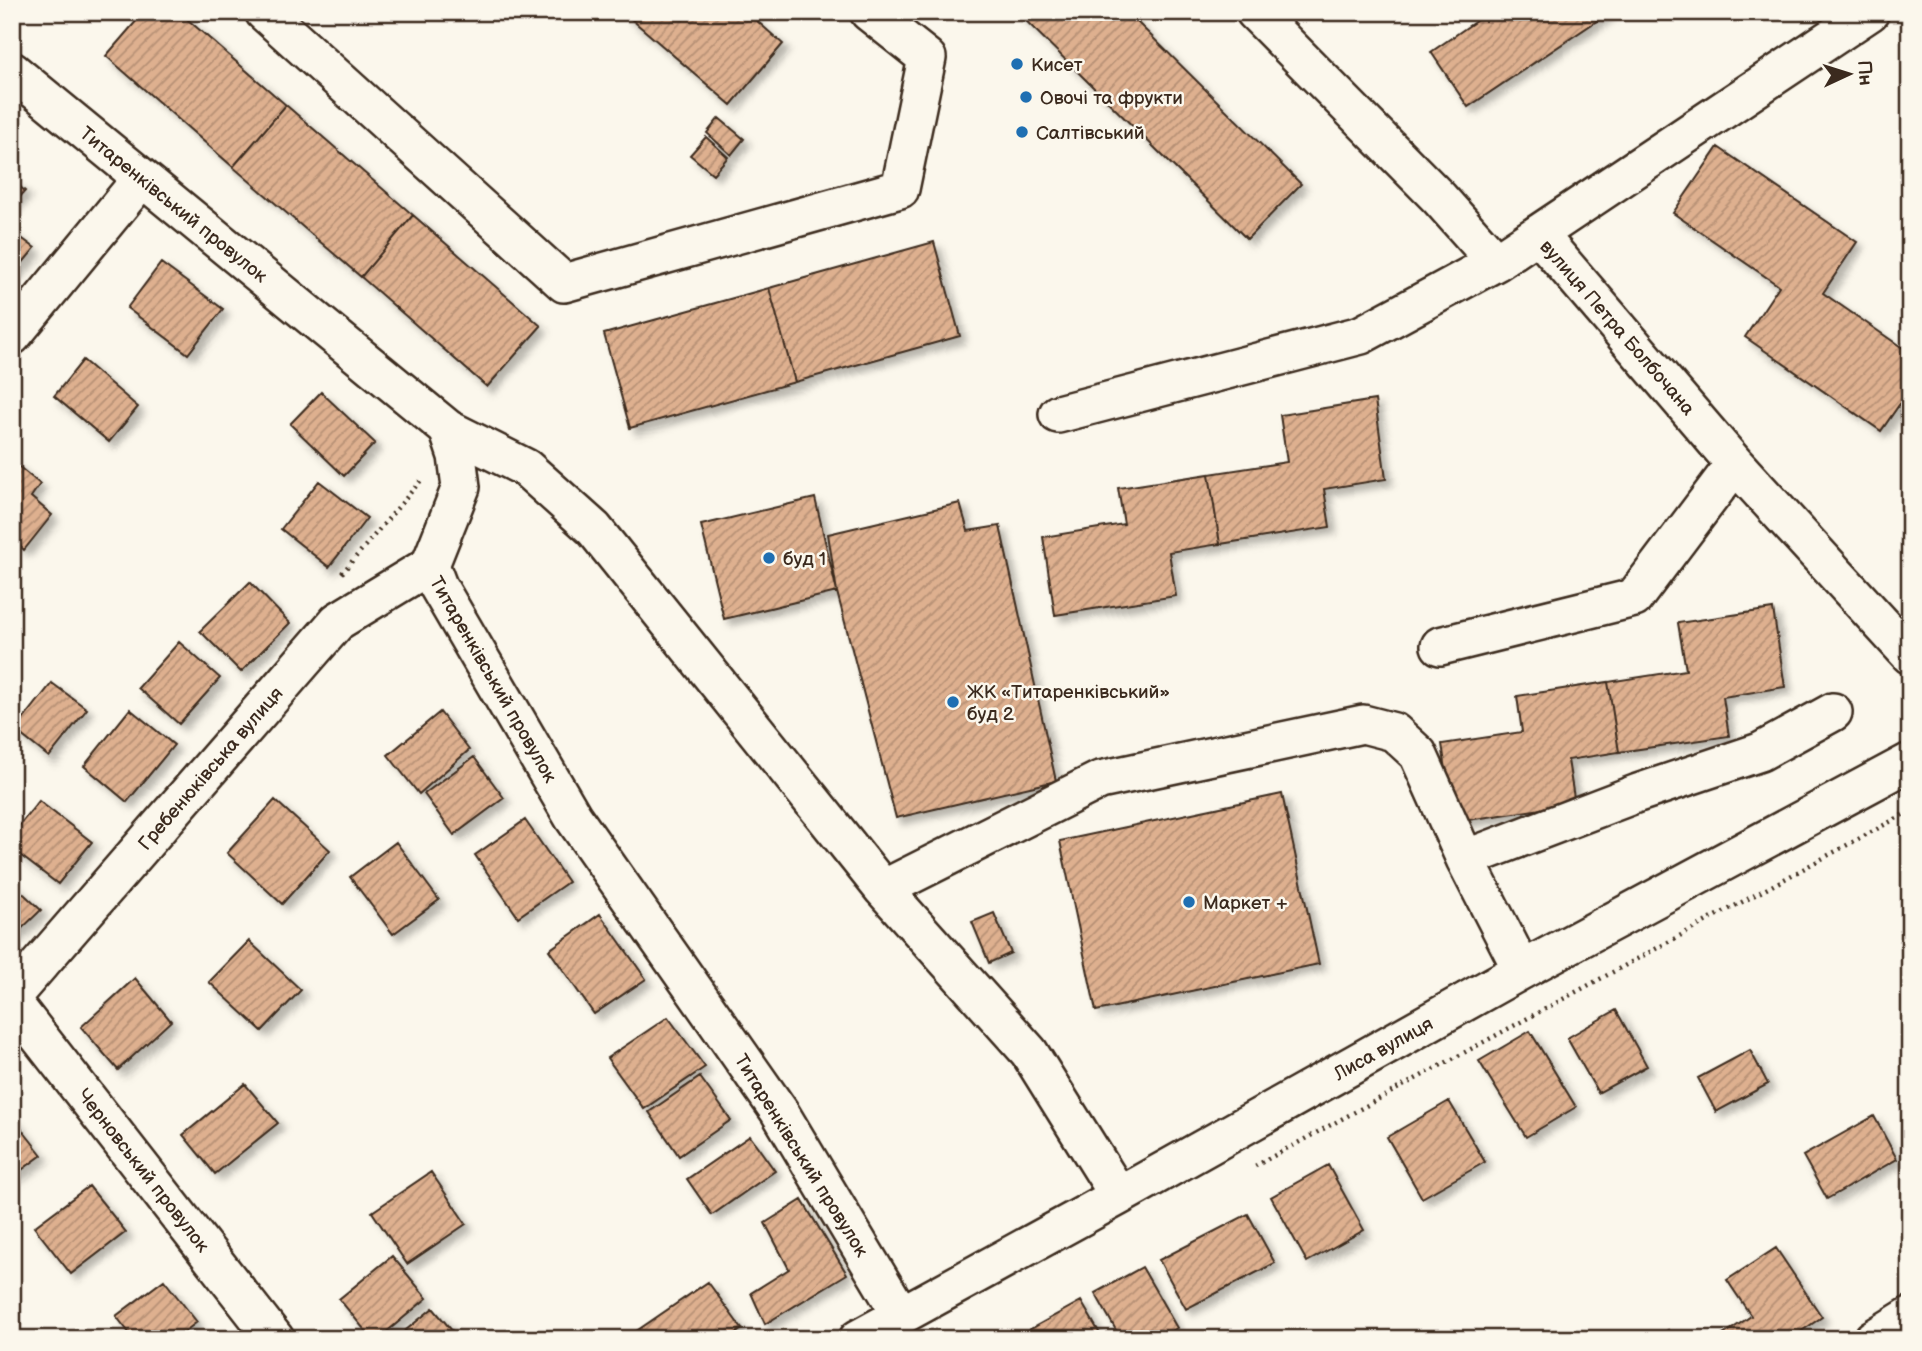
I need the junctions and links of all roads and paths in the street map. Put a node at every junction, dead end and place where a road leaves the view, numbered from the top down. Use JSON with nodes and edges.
{"nodes":[{"id":1,"x":264,"y":12,"type":"edge"},
{"id":2,"x":869,"y":12,"type":"edge"},
{"id":3,"x":1255,"y":12,"type":"edge"},
{"id":4,"x":1870,"y":12,"type":"edge"},
{"id":5,"x":12,"y":71,"type":"edge"},
{"id":6,"x":142,"y":178,"type":"junction"},
{"id":7,"x":1538,"y":234,"type":"junction"},
{"id":8,"x":1496,"y":262,"type":"junction"},
{"id":9,"x":12,"y":336,"type":"edge"},
{"id":10,"x":1058,"y":414,"type":"dead end"},
{"id":11,"x":448,"y":429,"type":"junction"},
{"id":12,"x":1735,"y":464,"type":"junction"},
{"id":13,"x":430,"y":565,"type":"junction"},
{"id":14,"x":1440,"y":646,"type":"dead end"},
{"id":15,"x":1910,"y":655,"type":"edge"},
{"id":16,"x":1833,"y":712,"type":"dead end"},
{"id":17,"x":1910,"y":762,"type":"edge"},
{"id":18,"x":1910,"y":811,"type":"edge"},
{"id":19,"x":1465,"y":859,"type":"junction"},
{"id":20,"x":883,"y":889,"type":"junction"},
{"id":21,"x":1522,"y":970,"type":"junction"},
{"id":22,"x":12,"y":996,"type":"edge"},
{"id":23,"x":12,"y":1002,"type":"edge"},
{"id":24,"x":1253,"y":1167,"type":"dead end"},
{"id":25,"x":1119,"y":1196,"type":"junction"},
{"id":26,"x":901,"y":1315,"type":"junction"},
{"id":27,"x":1910,"y":1316,"type":"edge"},
{"id":28,"x":275,"y":1339,"type":"edge"},
{"id":29,"x":858,"y":1339,"type":"edge"},
{"id":30,"x":1873,"y":1339,"type":"edge"}],
"edges":[{"from":1,"to":2,"type":"street"},
{"from":3,"to":8,"type":"street"},
{"from":4,"to":7,"type":"street","name":"вулиця Петра Болбочана"},
{"from":5,"to":6,"type":"street","name":"Титаренківський провулок"},
{"from":6,"to":9,"type":"street"},
{"from":6,"to":11,"type":"street","name":"Титаренківський провулок"},
{"from":7,"to":8,"type":"street"},
{"from":7,"to":12,"type":"street","name":"вулиця Петра Болбочана"},
{"from":8,"to":10,"type":"street"},
{"from":11,"to":13,"type":"street","name":"Титаренківський провулок"},
{"from":11,"to":20,"type":"street"},
{"from":12,"to":14,"type":"street"},
{"from":12,"to":15,"type":"street","name":"вулиця Петра Болбочана"},
{"from":13,"to":22,"type":"street","name":"Гребенюківська вулиця"},
{"from":13,"to":26,"type":"street","name":"Титаренківський провулок"},
{"from":16,"to":19,"type":"street"},
{"from":17,"to":21,"type":"street","name":"Лиса вулиця"},
{"from":18,"to":24,"type":"path"},
{"from":19,"to":20,"type":"street"},
{"from":19,"to":21,"type":"street"},
{"from":20,"to":25,"type":"street"},
{"from":21,"to":25,"type":"street","name":"Лиса вулиця"},
{"from":23,"to":28,"type":"street","name":"Черновський провулок"},
{"from":25,"to":26,"type":"street","name":"Лиса вулиця"},
{"from":26,"to":29,"type":"street","name":"Лиса вулиця"},
{"from":27,"to":30,"type":"street"}]}
